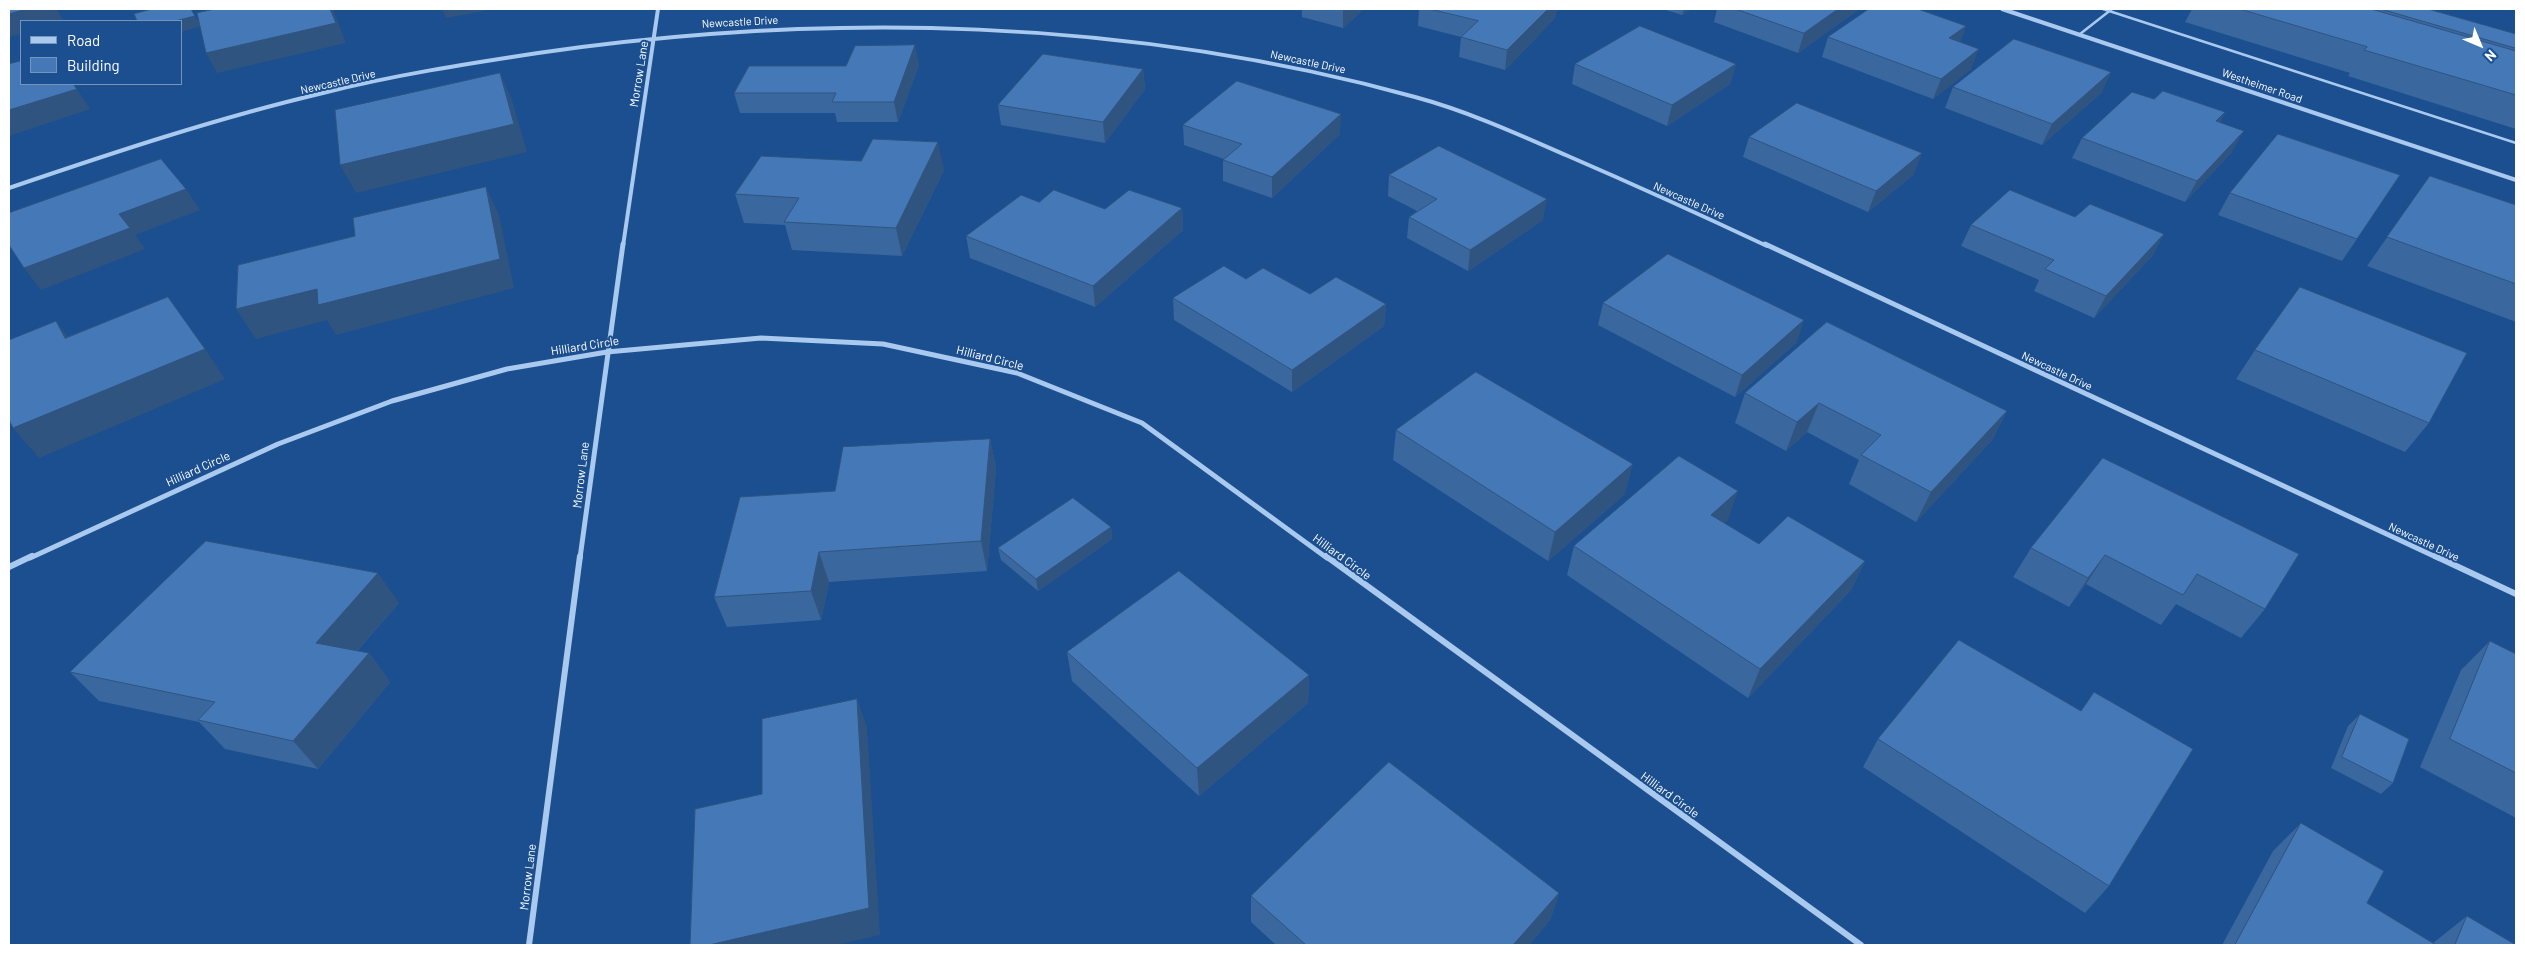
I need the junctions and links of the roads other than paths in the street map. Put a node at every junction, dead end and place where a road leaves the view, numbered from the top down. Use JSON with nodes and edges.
{"nodes":[{"id":1,"x":658,"y":9,"type":"edge"},
{"id":2,"x":2002,"y":9,"type":"edge"},
{"id":3,"x":2102,"y":9,"type":"edge"},
{"id":4,"x":2110,"y":10,"type":"edge"},
{"id":5,"x":2080,"y":34,"type":"junction"},
{"id":6,"x":655,"y":36,"type":"junction"},
{"id":7,"x":2516,"y":143,"type":"edge"},
{"id":8,"x":2516,"y":180,"type":"edge"},
{"id":9,"x":9,"y":188,"type":"edge"},
{"id":10,"x":607,"y":352,"type":"junction"},
{"id":11,"x":9,"y":567,"type":"edge"},
{"id":12,"x":2516,"y":594,"type":"edge"},
{"id":13,"x":529,"y":945,"type":"edge"},
{"id":14,"x":1861,"y":945,"type":"edge"}],
"edges":[{"from":1,"to":6,"type":"street","name":"Morrow Lane"},
{"from":2,"to":5,"type":"street","name":"Westheimer Road"},
{"from":3,"to":4,"type":"lane"},
{"from":4,"to":5,"type":"lane"},
{"from":4,"to":7,"type":"lane"},
{"from":5,"to":8,"type":"street","name":"Westheimer Road"},
{"from":6,"to":9,"type":"street","name":"Newcastle Drive"},
{"from":6,"to":10,"type":"street","name":"Morrow Lane"},
{"from":6,"to":12,"type":"street","name":"Newcastle Drive"},
{"from":10,"to":11,"type":"street","name":"Hilliard Circle"},
{"from":10,"to":13,"type":"street","name":"Morrow Lane"},
{"from":10,"to":14,"type":"street","name":"Hilliard Circle"}]}
